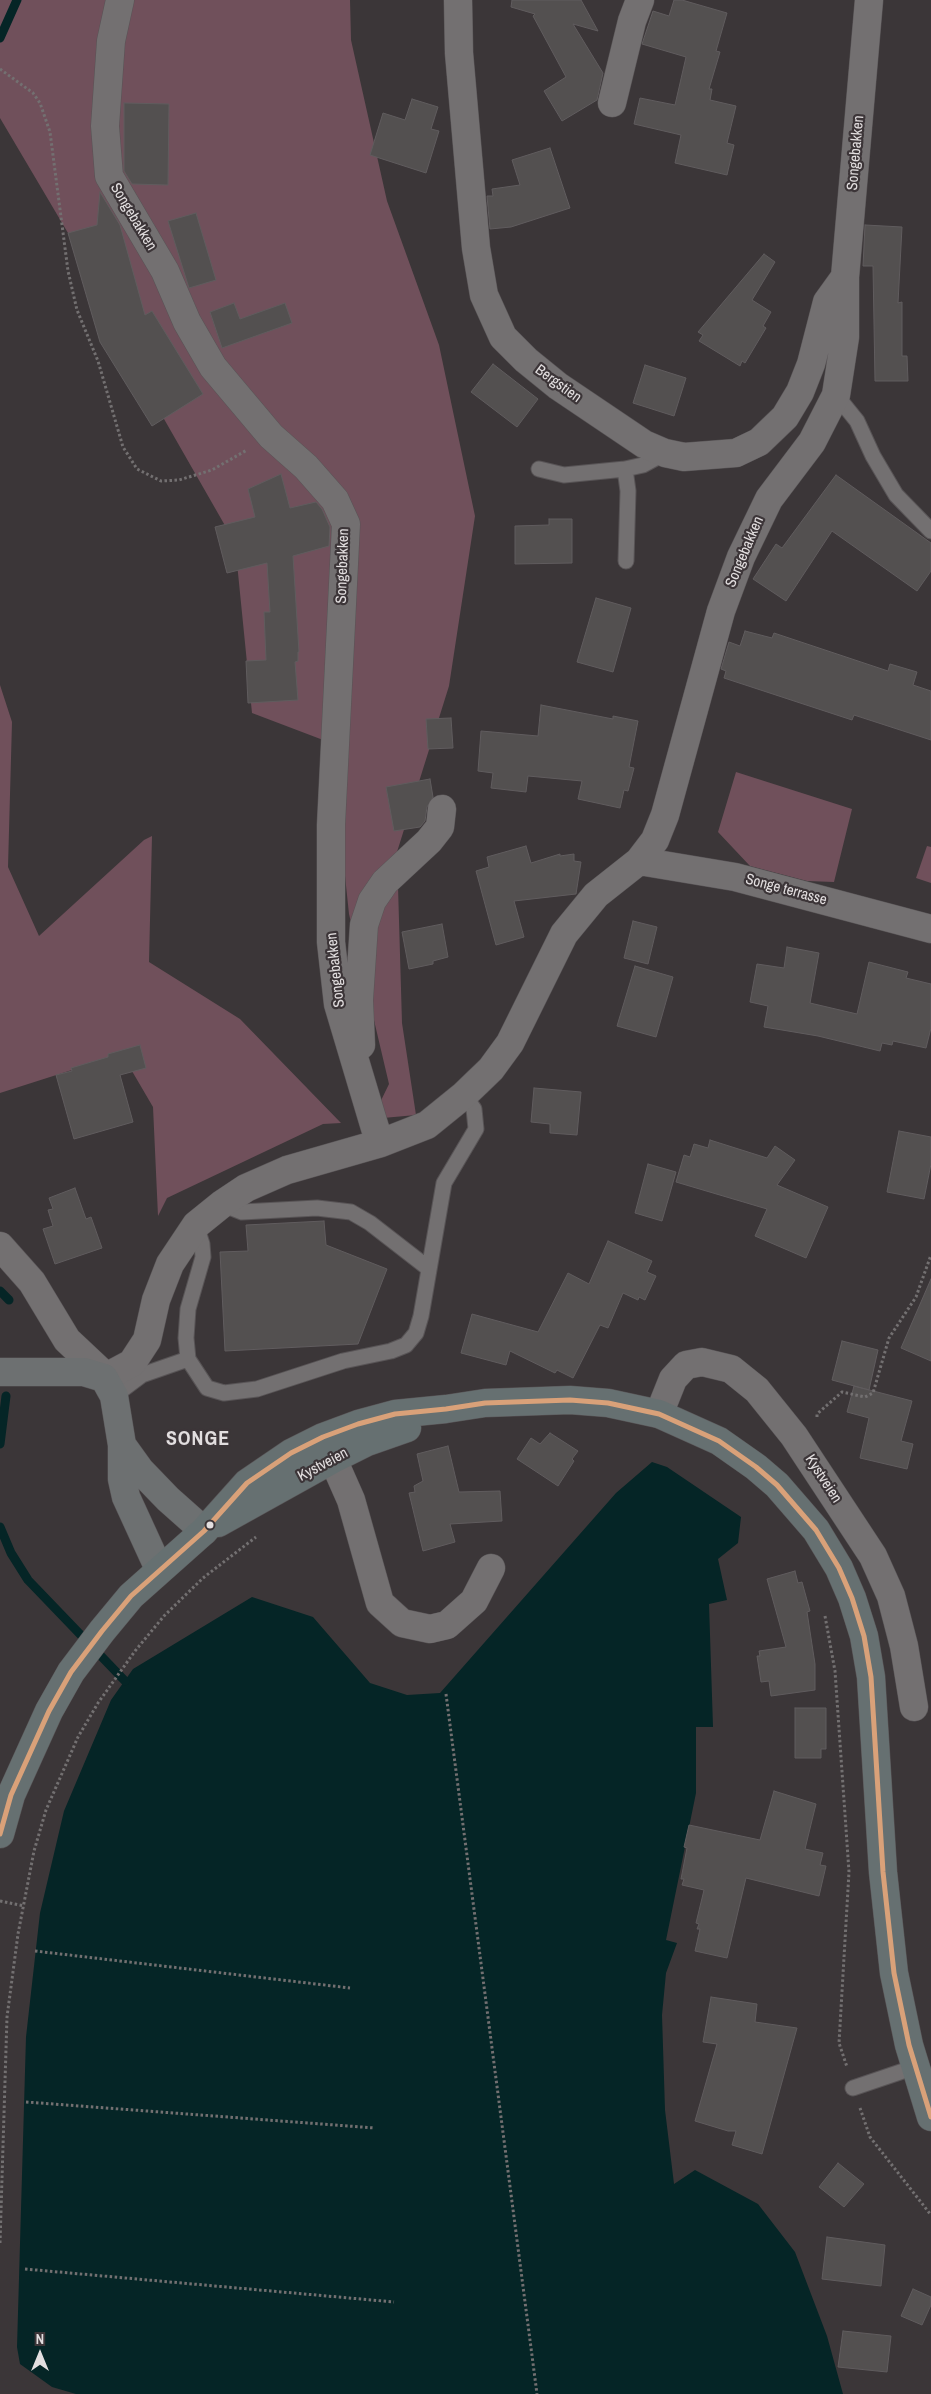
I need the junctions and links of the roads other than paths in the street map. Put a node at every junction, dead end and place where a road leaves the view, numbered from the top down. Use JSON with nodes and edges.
{"nodes":[{"id":1,"x":120,"y":0,"type":"edge"},
{"id":2,"x":458,"y":0,"type":"edge"},
{"id":3,"x":640,"y":0,"type":"edge"},
{"id":4,"x":869,"y":0,"type":"edge"},
{"id":5,"x":612,"y":104,"type":"dead end"},
{"id":6,"x":845,"y":277,"type":"junction"},
{"id":7,"x":836,"y":395,"type":"junction"},
{"id":8,"x":665,"y":453,"type":"junction"},
{"id":9,"x":540,"y":469,"type":"dead end"},
{"id":10,"x":625,"y":469,"type":"junction"},
{"id":11,"x":931,"y":531,"type":"edge"},
{"id":12,"x":626,"y":561,"type":"dead end"},
{"id":13,"x":442,"y":808,"type":"dead end"},
{"id":14,"x":639,"y":861,"type":"junction"},
{"id":15,"x":931,"y":929,"type":"edge"},
{"id":16,"x":356,"y":1068,"type":"junction"},
{"id":17,"x":464,"y":1095,"type":"junction"},
{"id":18,"x":381,"y":1143,"type":"junction"},
{"id":19,"x":222,"y":1204,"type":"junction"},
{"id":20,"x":196,"y":1225,"type":"junction"},
{"id":21,"x":0,"y":1246,"type":"edge"},
{"id":22,"x":428,"y":1268,"type":"junction"},
{"id":23,"x":188,"y":1359,"type":"junction"},
{"id":24,"x":0,"y":1372,"type":"edge"},
{"id":25,"x":109,"y":1387,"type":"junction"},
{"id":26,"x":659,"y":1414,"type":"junction"},
{"id":27,"x":122,"y":1444,"type":"junction"},
{"id":28,"x":328,"y":1448,"type":"junction"},
{"id":29,"x":204,"y":1531,"type":"junction"},
{"id":30,"x":491,"y":1568,"type":"dead end"},
{"id":31,"x":159,"y":1569,"type":"junction"},
{"id":32,"x":914,"y":1707,"type":"dead end"},
{"id":33,"x":0,"y":1834,"type":"edge"},
{"id":34,"x":915,"y":2067,"type":"junction"},
{"id":35,"x":854,"y":2088,"type":"road end"},
{"id":36,"x":930,"y":2112,"type":"edge"}],
"edges":[{"from":1,"to":16,"type":"street","name":"Songebakken"},
{"from":2,"to":8,"type":"street","name":"Bergstien"},
{"from":3,"to":5,"type":"street"},
{"from":4,"to":6,"type":"street","name":"Songebakken"},
{"from":6,"to":7,"type":"street","name":"Songebakken"},
{"from":6,"to":8,"type":"street","name":"Bergstien"},
{"from":7,"to":11,"type":"lane"},
{"from":7,"to":14,"type":"street","name":"Songebakken"},
{"from":8,"to":10,"type":"lane"},
{"from":9,"to":10,"type":"lane"},
{"from":10,"to":12,"type":"lane"},
{"from":13,"to":16,"type":"street"},
{"from":14,"to":15,"type":"street","name":"Songe terrasse"},
{"from":14,"to":17,"type":"street","name":"Songebakken"},
{"from":16,"to":18,"type":"street","name":"Songebakken"},
{"from":17,"to":18,"type":"street","name":"Songebakken"},
{"from":17,"to":22,"type":"lane"},
{"from":18,"to":19,"type":"street","name":"Songebakken"},
{"from":19,"to":20,"type":"street","name":"Songebakken"},
{"from":19,"to":22,"type":"lane"},
{"from":20,"to":23,"type":"lane"},
{"from":20,"to":25,"type":"street","name":"Songebakken"},
{"from":21,"to":25,"type":"street"},
{"from":22,"to":23,"type":"lane"},
{"from":23,"to":25,"type":"lane"},
{"from":24,"to":25,"type":"main road"},
{"from":25,"to":27,"type":"main road"},
{"from":26,"to":28,"type":"main road","name":"Kystveien"},
{"from":26,"to":32,"type":"street","name":"Kystveien"},
{"from":26,"to":34,"type":"main road","name":"Kystveien"},
{"from":27,"to":29,"type":"main road"},
{"from":27,"to":31,"type":"main road"},
{"from":28,"to":29,"type":"main road","name":"Kystveien"},
{"from":28,"to":30,"type":"street"},
{"from":29,"to":31,"type":"main road","name":"Kystveien"},
{"from":31,"to":33,"type":"main road","name":"Kystveien"},
{"from":34,"to":35,"type":"lane"},
{"from":34,"to":36,"type":"main road","name":"Kystveien"}]}
